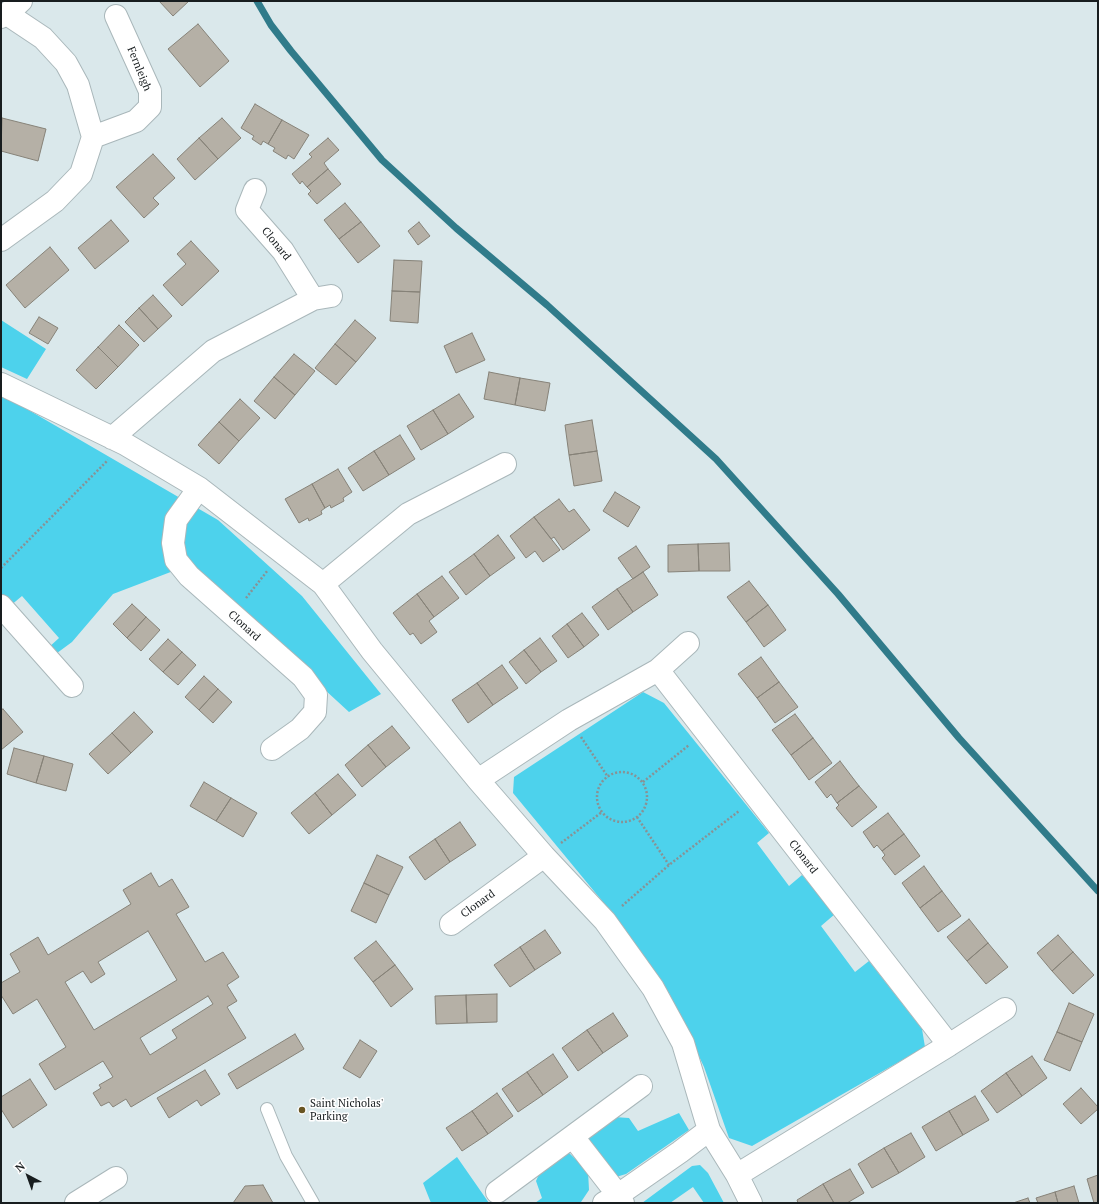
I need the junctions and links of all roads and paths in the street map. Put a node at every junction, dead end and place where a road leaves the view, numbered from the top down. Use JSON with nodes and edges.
{"nodes":[{"id":1,"x":10,"y":10,"type":"edge"},
{"id":2,"x":116,"y":16,"type":"dead end"},
{"id":3,"x":93,"y":137,"type":"junction"},
{"id":4,"x":255,"y":190,"type":"dead end"},
{"id":5,"x":1,"y":240,"type":"edge"},
{"id":6,"x":1,"y":384,"type":"edge"},
{"id":7,"x":118,"y":441,"type":"junction"},
{"id":8,"x":505,"y":464,"type":"dead end"},
{"id":9,"x":199,"y":488,"type":"junction"},
{"id":10,"x":282,"y":552,"type":"junction"},
{"id":11,"x":1,"y":568,"type":"edge"},
{"id":12,"x":323,"y":584,"type":"junction"},
{"id":13,"x":1,"y":606,"type":"edge"},
{"id":14,"x":232,"y":615,"type":"junction"},
{"id":15,"x":688,"y":643,"type":"dead end"},
{"id":16,"x":658,"y":670,"type":"junction"},
{"id":17,"x":72,"y":686,"type":"dead end"},
{"id":18,"x":569,"y":720,"type":"junction"},
{"id":19,"x":706,"y":732,"type":"junction"},
{"id":20,"x":272,"y":749,"type":"dead end"},
{"id":21,"x":608,"y":777,"type":"junction"},
{"id":22,"x":478,"y":780,"type":"junction"},
{"id":23,"x":643,"y":782,"type":"junction"},
{"id":24,"x":757,"y":798,"type":"junction"},
{"id":25,"x":602,"y":812,"type":"junction"},
{"id":26,"x":637,"y":817,"type":"junction"},
{"id":27,"x":544,"y":856,"type":"junction"},
{"id":28,"x":669,"y":865,"type":"junction"},
{"id":29,"x":605,"y":921,"type":"junction"},
{"id":30,"x":451,"y":924,"type":"dead end"},
{"id":31,"x":1005,"y":1009,"type":"dead end"},
{"id":32,"x":949,"y":1045,"type":"junction"},
{"id":33,"x":641,"y":1086,"type":"dead end"},
{"id":34,"x":267,"y":1109,"type":"dead end"},
{"id":35,"x":709,"y":1130,"type":"junction"},
{"id":36,"x":572,"y":1137,"type":"junction"},
{"id":37,"x":737,"y":1175,"type":"junction"},
{"id":38,"x":116,"y":1178,"type":"dead end"},
{"id":39,"x":497,"y":1192,"type":"dead end"},
{"id":40,"x":615,"y":1200,"type":"edge"},
{"id":41,"x":76,"y":1203,"type":"edge"},
{"id":42,"x":313,"y":1203,"type":"edge"},
{"id":43,"x":751,"y":1203,"type":"edge"}],
"edges":[{"from":1,"to":3,"type":"street"},
{"from":2,"to":3,"type":"street","name":"Fernleigh"},
{"from":3,"to":5,"type":"street"},
{"from":4,"to":7,"type":"street","name":"Clonard"},
{"from":6,"to":7,"type":"street"},
{"from":7,"to":9,"type":"street"},
{"from":7,"to":11,"type":"path"},
{"from":8,"to":12,"type":"street"},
{"from":9,"to":10,"type":"street"},
{"from":9,"to":14,"type":"street","name":"Clonard"},
{"from":10,"to":12,"type":"street"},
{"from":10,"to":14,"type":"path"},
{"from":12,"to":22,"type":"street"},
{"from":13,"to":17,"type":"street"},
{"from":14,"to":20,"type":"street","name":"Clonard"},
{"from":15,"to":16,"type":"street"},
{"from":16,"to":18,"type":"street"},
{"from":16,"to":19,"type":"street","name":"Clonard"},
{"from":18,"to":21,"type":"path"},
{"from":18,"to":22,"type":"street"},
{"from":19,"to":23,"type":"path"},
{"from":19,"to":24,"type":"street","name":"Clonard"},
{"from":21,"to":23,"type":"path"},
{"from":21,"to":25,"type":"path"},
{"from":22,"to":27,"type":"street"},
{"from":23,"to":26,"type":"path"},
{"from":24,"to":28,"type":"path"},
{"from":24,"to":32,"type":"street","name":"Clonard"},
{"from":25,"to":26,"type":"path"},
{"from":25,"to":27,"type":"path"},
{"from":26,"to":28,"type":"path"},
{"from":27,"to":29,"type":"street"},
{"from":27,"to":30,"type":"street","name":"Clonard"},
{"from":28,"to":29,"type":"path"},
{"from":29,"to":35,"type":"street"},
{"from":31,"to":32,"type":"street"},
{"from":32,"to":37,"type":"street"},
{"from":33,"to":36,"type":"street"},
{"from":34,"to":42,"type":"lane"},
{"from":35,"to":37,"type":"street"},
{"from":35,"to":40,"type":"street"},
{"from":36,"to":39,"type":"street"},
{"from":36,"to":40,"type":"street"},
{"from":37,"to":43,"type":"street"},
{"from":38,"to":41,"type":"street"}]}
